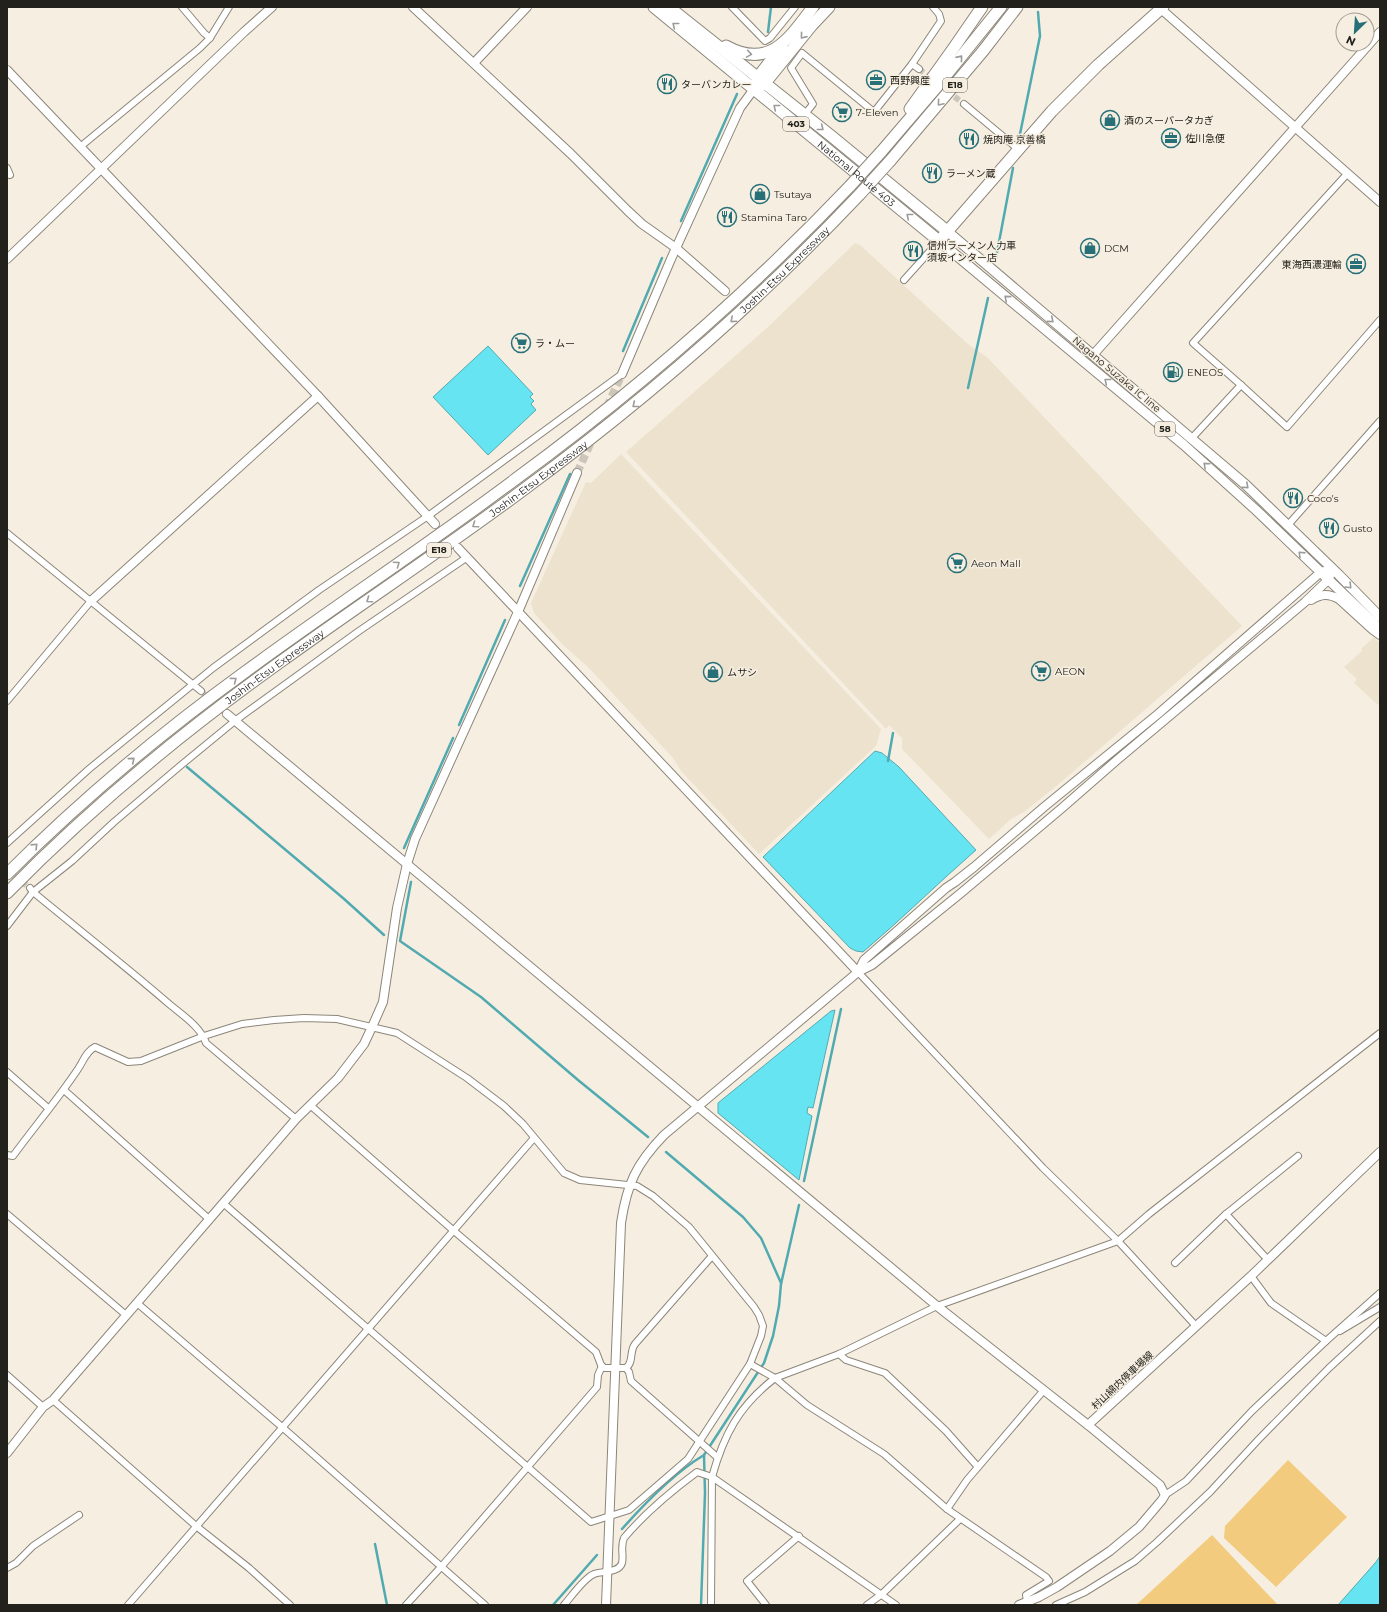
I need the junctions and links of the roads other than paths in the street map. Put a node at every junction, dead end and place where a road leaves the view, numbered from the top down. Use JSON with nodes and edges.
{"nodes":[{"id":1,"x":182,"y":7,"type":"edge"},
{"id":2,"x":229,"y":7,"type":"edge"},
{"id":3,"x":272,"y":7,"type":"edge"},
{"id":4,"x":413,"y":7,"type":"edge"},
{"id":5,"x":527,"y":7,"type":"edge"},
{"id":6,"x":654,"y":7,"type":"edge"},
{"id":7,"x":669,"y":7,"type":"edge"},
{"id":8,"x":732,"y":7,"type":"edge"},
{"id":9,"x":795,"y":7,"type":"edge"},
{"id":10,"x":813,"y":7,"type":"edge"},
{"id":11,"x":829,"y":7,"type":"edge"},
{"id":12,"x":933,"y":7,"type":"edge"},
{"id":13,"x":982,"y":7,"type":"edge"},
{"id":14,"x":1001,"y":7,"type":"edge"},
{"id":15,"x":1016,"y":7,"type":"edge"},
{"id":16,"x":1020,"y":7,"type":"edge"},
{"id":17,"x":1162,"y":8,"type":"edge"},
{"id":18,"x":701,"y":32,"type":"junction"},
{"id":19,"x":1380,"y":32,"type":"edge"},
{"id":20,"x":793,"y":33,"type":"junction"},
{"id":21,"x":210,"y":38,"type":"junction"},
{"id":22,"x":983,"y":51,"type":"junction"},
{"id":23,"x":474,"y":64,"type":"junction"},
{"id":24,"x":912,"y":64,"type":"junction"},
{"id":25,"x":7,"y":70,"type":"edge"},
{"id":26,"x":919,"y":70,"type":"tunnel mouth"},
{"id":27,"x":761,"y":80,"type":"junction"},
{"id":28,"x":754,"y":89,"type":"junction"},
{"id":29,"x":964,"y":104,"type":"tunnel mouth"},
{"id":30,"x":804,"y":114,"type":"junction"},
{"id":31,"x":1294,"y":127,"type":"junction"},
{"id":32,"x":80,"y":147,"type":"junction"},
{"id":33,"x":1018,"y":149,"type":"junction"},
{"id":34,"x":879,"y":151,"type":"junction"},
{"id":35,"x":7,"y":168,"type":"edge"},
{"id":36,"x":102,"y":169,"type":"junction"},
{"id":37,"x":1347,"y":174,"type":"junction"},
{"id":38,"x":10,"y":175,"type":"dead end"},
{"id":39,"x":1380,"y":202,"type":"edge"},
{"id":40,"x":947,"y":231,"type":"junction"},
{"id":41,"x":939,"y":241,"type":"junction"},
{"id":42,"x":676,"y":248,"type":"junction"},
{"id":43,"x":7,"y":259,"type":"edge"},
{"id":44,"x":904,"y":280,"type":"dead end"},
{"id":45,"x":725,"y":291,"type":"dead end"},
{"id":46,"x":1380,"y":320,"type":"edge"},
{"id":47,"x":1093,"y":355,"type":"junction"},
{"id":48,"x":622,"y":374,"type":"joint"},
{"id":49,"x":1241,"y":384,"type":"junction"},
{"id":50,"x":318,"y":396,"type":"junction"},
{"id":51,"x":1380,"y":421,"type":"edge"},
{"id":52,"x":1192,"y":438,"type":"junction"},
{"id":53,"x":577,"y":473,"type":"tunnel mouth"},
{"id":54,"x":428,"y":516,"type":"junction"},
{"id":55,"x":435,"y":524,"type":"dead end"},
{"id":56,"x":1288,"y":525,"type":"junction"},
{"id":57,"x":7,"y":533,"type":"edge"},
{"id":58,"x":458,"y":548,"type":"dead end"},
{"id":59,"x":466,"y":558,"type":"junction"},
{"id":60,"x":1333,"y":570,"type":"junction"},
{"id":61,"x":1321,"y":572,"type":"junction"},
{"id":62,"x":1328,"y":580,"type":"junction"},
{"id":63,"x":91,"y":602,"type":"junction"},
{"id":64,"x":1305,"y":602,"type":"junction"},
{"id":65,"x":518,"y":612,"type":"junction"},
{"id":66,"x":1380,"y":617,"type":"edge"},
{"id":67,"x":1380,"y":629,"type":"edge"},
{"id":68,"x":1380,"y":635,"type":"edge"},
{"id":69,"x":192,"y":685,"type":"junction"},
{"id":70,"x":201,"y":692,"type":"tunnel mouth"},
{"id":71,"x":7,"y":702,"type":"edge"},
{"id":72,"x":227,"y":714,"type":"tunnel mouth"},
{"id":73,"x":236,"y":720,"type":"junction"},
{"id":74,"x":7,"y":843,"type":"edge"},
{"id":75,"x":407,"y":864,"type":"junction"},
{"id":76,"x":7,"y":874,"type":"edge"},
{"id":77,"x":32,"y":890,"type":"junction"},
{"id":78,"x":7,"y":893,"type":"edge"},
{"id":79,"x":7,"y":926,"type":"edge"},
{"id":80,"x":858,"y":972,"type":"junction"},
{"id":81,"x":372,"y":1027,"type":"junction"},
{"id":82,"x":1380,"y":1033,"type":"edge"},
{"id":83,"x":204,"y":1036,"type":"junction"},
{"id":84,"x":7,"y":1072,"type":"edge"},
{"id":85,"x":64,"y":1090,"type":"junction"},
{"id":86,"x":310,"y":1105,"type":"junction"},
{"id":87,"x":48,"y":1108,"type":"junction"},
{"id":88,"x":698,"y":1108,"type":"junction"},
{"id":89,"x":296,"y":1119,"type":"junction"},
{"id":90,"x":534,"y":1138,"type":"junction"},
{"id":91,"x":1380,"y":1152,"type":"edge"},
{"id":92,"x":7,"y":1155,"type":"edge"},
{"id":93,"x":1298,"y":1156,"type":"dead end"},
{"id":94,"x":629,"y":1185,"type":"junction"},
{"id":95,"x":223,"y":1204,"type":"junction"},
{"id":96,"x":7,"y":1214,"type":"edge"},
{"id":97,"x":1226,"y":1214,"type":"junction"},
{"id":98,"x":209,"y":1219,"type":"junction"},
{"id":99,"x":454,"y":1231,"type":"junction"},
{"id":100,"x":1118,"y":1241,"type":"junction"},
{"id":101,"x":712,"y":1256,"type":"junction"},
{"id":102,"x":1268,"y":1260,"type":"junction"},
{"id":103,"x":1175,"y":1263,"type":"dead end"},
{"id":104,"x":1251,"y":1276,"type":"junction"},
{"id":105,"x":1380,"y":1293,"type":"edge"},
{"id":106,"x":137,"y":1303,"type":"junction"},
{"id":107,"x":937,"y":1306,"type":"junction"},
{"id":108,"x":1380,"y":1307,"type":"edge"},
{"id":109,"x":126,"y":1316,"type":"junction"},
{"id":110,"x":1380,"y":1321,"type":"edge"},
{"id":111,"x":1196,"y":1326,"type":"junction"},
{"id":112,"x":368,"y":1330,"type":"junction"},
{"id":113,"x":1334,"y":1333,"type":"junction"},
{"id":114,"x":1326,"y":1341,"type":"junction"},
{"id":115,"x":839,"y":1354,"type":"junction"},
{"id":116,"x":752,"y":1365,"type":"junction"},
{"id":117,"x":602,"y":1366,"type":"junction"},
{"id":118,"x":615,"y":1368,"type":"junction"},
{"id":119,"x":626,"y":1368,"type":"junction"},
{"id":120,"x":7,"y":1375,"type":"edge"},
{"id":121,"x":775,"y":1378,"type":"junction"},
{"id":122,"x":1044,"y":1390,"type":"junction"},
{"id":123,"x":53,"y":1400,"type":"junction"},
{"id":124,"x":43,"y":1407,"type":"junction"},
{"id":125,"x":1088,"y":1425,"type":"junction"},
{"id":126,"x":282,"y":1427,"type":"junction"},
{"id":127,"x":701,"y":1444,"type":"junction"},
{"id":128,"x":7,"y":1453,"type":"edge"},
{"id":129,"x":715,"y":1456,"type":"junction"},
{"id":130,"x":978,"y":1466,"type":"junction"},
{"id":131,"x":527,"y":1468,"type":"junction"},
{"id":132,"x":710,"y":1477,"type":"junction"},
{"id":133,"x":1165,"y":1494,"type":"junction"},
{"id":134,"x":947,"y":1509,"type":"junction"},
{"id":135,"x":79,"y":1515,"type":"dead end"},
{"id":136,"x":609,"y":1516,"type":"junction"},
{"id":137,"x":960,"y":1519,"type":"junction"},
{"id":138,"x":196,"y":1526,"type":"junction"},
{"id":139,"x":799,"y":1536,"type":"junction"},
{"id":140,"x":441,"y":1567,"type":"junction"},
{"id":141,"x":7,"y":1568,"type":"edge"},
{"id":142,"x":607,"y":1572,"type":"junction"},
{"id":143,"x":882,"y":1594,"type":"junction"},
{"id":144,"x":1028,"y":1602,"type":"junction"},
{"id":145,"x":128,"y":1605,"type":"edge"},
{"id":146,"x":290,"y":1605,"type":"edge"},
{"id":147,"x":406,"y":1605,"type":"edge"},
{"id":148,"x":485,"y":1605,"type":"edge"},
{"id":149,"x":564,"y":1605,"type":"edge"},
{"id":150,"x":606,"y":1605,"type":"edge"},
{"id":151,"x":711,"y":1605,"type":"edge"},
{"id":152,"x":766,"y":1605,"type":"edge"},
{"id":153,"x":867,"y":1605,"type":"edge"},
{"id":154,"x":896,"y":1605,"type":"edge"},
{"id":155,"x":1019,"y":1605,"type":"edge"},
{"id":156,"x":1056,"y":1605,"type":"edge"}],
"edges":[{"from":1,"to":21,"type":"street"},
{"from":2,"to":21,"type":"street"},
{"from":3,"to":36,"type":"street"},
{"from":4,"to":23,"type":"street"},
{"from":5,"to":23,"type":"street"},
{"from":28,"to":6,"type":"highway","name":"National Route 403","number":"403","one_way":true},
{"from":7,"to":18,"type":"highway","name":"National Route 403","number":"403"},
{"from":8,"to":9,"type":"street"},
{"from":10,"to":20,"type":"highway"},
{"from":11,"to":27,"type":"highway","one_way":true},
{"from":12,"to":24,"type":"street"},
{"from":13,"to":34,"type":"highway"},
{"from":34,"to":14,"type":"highway","name":"Joshin-Etsu Expressway","number":"E18","one_way":true},
{"from":15,"to":22,"type":"highway","name":"Joshin-Etsu Expressway","number":"E18"},
{"from":16,"to":22,"type":"highway"},
{"from":17,"to":31,"type":"street"},
{"from":17,"to":33,"type":"highway"},
{"from":18,"to":20,"type":"highway","one_way":true},
{"from":18,"to":27,"type":"highway","name":"National Route 403","number":"403"},
{"from":19,"to":31,"type":"street"},
{"from":20,"to":27,"type":"highway"},
{"from":21,"to":32,"type":"street"},
{"from":22,"to":78,"type":"highway","name":"Joshin-Etsu Expressway","number":"E18","one_way":true,"bridge":true},
{"from":23,"to":42,"type":"street"},
{"from":24,"to":26,"type":"street"},
{"from":24,"to":30,"type":"street"},
{"from":25,"to":32,"type":"street"},
{"from":27,"to":28,"type":"highway"},
{"from":27,"to":30,"type":"highway","name":"National Route 403","number":"403"},
{"from":41,"to":28,"type":"highway","name":"National Route 403","number":"403","one_way":true},
{"from":28,"to":42,"type":"street"},
{"from":29,"to":33,"type":"street"},
{"from":30,"to":40,"type":"highway","name":"National Route 403","number":"403","one_way":true},
{"from":31,"to":37,"type":"street"},
{"from":31,"to":47,"type":"street"},
{"from":32,"to":36,"type":"street"},
{"from":33,"to":40,"type":"highway"},
{"from":76,"to":34,"type":"highway","name":"Joshin-Etsu Expressway","number":"E18","one_way":true,"bridge":true},
{"from":35,"to":38,"type":"street"},
{"from":36,"to":43,"type":"street"},
{"from":36,"to":50,"type":"street"},
{"from":37,"to":39,"type":"street"},
{"from":37,"to":49,"type":"street"},
{"from":40,"to":41,"type":"highway"},
{"from":40,"to":47,"type":"main road","name":"Nagano Suzaka IC line","number":"58","one_way":true},
{"from":41,"to":44,"type":"street"},
{"from":61,"to":41,"type":"main road","name":"Nagano Suzaka IC line","number":"58","one_way":true},
{"from":42,"to":45,"type":"street"},
{"from":42,"to":48,"type":"street"},
{"from":46,"to":49,"type":"street"},
{"from":47,"to":52,"type":"main road","name":"Nagano Suzaka IC line","number":"58"},
{"from":48,"to":54,"type":"street"},
{"from":49,"to":52,"type":"street"},
{"from":50,"to":54,"type":"street"},
{"from":50,"to":63,"type":"street"},
{"from":51,"to":56,"type":"street"},
{"from":52,"to":56,"type":"main road","name":"Nagano Suzaka IC line","number":"58","one_way":true},
{"from":53,"to":65,"type":"street"},
{"from":54,"to":55,"type":"street"},
{"from":54,"to":69,"type":"street"},
{"from":56,"to":60,"type":"main road","name":"Nagano Suzaka IC line","number":"58"},
{"from":57,"to":63,"type":"street"},
{"from":58,"to":59,"type":"street"},
{"from":59,"to":65,"type":"street"},
{"from":59,"to":73,"type":"street"},
{"from":60,"to":61,"type":"street"},
{"from":60,"to":62,"type":"street"},
{"from":60,"to":66,"type":"main road","name":"Nagano Suzaka IC line","number":"58","one_way":true},
{"from":61,"to":62,"type":"main road","name":"Nagano Suzaka IC line","number":"58"},
{"from":61,"to":80,"type":"street"},
{"from":62,"to":64,"type":"street"},
{"from":62,"to":67,"type":"main road","name":"Nagano Suzaka IC line","number":"58"},
{"from":63,"to":69,"type":"street"},
{"from":63,"to":71,"type":"street"},
{"from":64,"to":68,"type":"street"},
{"from":64,"to":80,"type":"street"},
{"from":65,"to":75,"type":"street"},
{"from":65,"to":80,"type":"street"},
{"from":69,"to":70,"type":"street"},
{"from":69,"to":74,"type":"street"},
{"from":72,"to":73,"type":"street"},
{"from":73,"to":75,"type":"street"},
{"from":73,"to":77,"type":"street"},
{"from":75,"to":81,"type":"street"},
{"from":75,"to":88,"type":"street"},
{"from":77,"to":79,"type":"street"},
{"from":77,"to":83,"type":"street"},
{"from":80,"to":88,"type":"street"},
{"from":80,"to":100,"type":"street"},
{"from":81,"to":83,"type":"street"},
{"from":81,"to":86,"type":"street"},
{"from":81,"to":90,"type":"street"},
{"from":82,"to":100,"type":"street"},
{"from":83,"to":85,"type":"street"},
{"from":83,"to":89,"type":"street"},
{"from":84,"to":87,"type":"street"},
{"from":85,"to":87,"type":"street"},
{"from":85,"to":98,"type":"street"},
{"from":86,"to":89,"type":"street"},
{"from":86,"to":99,"type":"street"},
{"from":87,"to":92,"type":"street"},
{"from":88,"to":94,"type":"street"},
{"from":88,"to":107,"type":"street"},
{"from":89,"to":95,"type":"street"},
{"from":90,"to":94,"type":"street"},
{"from":90,"to":99,"type":"street"},
{"from":91,"to":102,"type":"street","name":"村山綿内停車場線"},
{"from":93,"to":97,"type":"street"},
{"from":94,"to":101,"type":"street"},
{"from":94,"to":118,"type":"street"},
{"from":95,"to":98,"type":"street"},
{"from":95,"to":112,"type":"street"},
{"from":96,"to":109,"type":"street"},
{"from":97,"to":102,"type":"street"},
{"from":97,"to":103,"type":"street"},
{"from":98,"to":106,"type":"street"},
{"from":99,"to":112,"type":"street"},
{"from":99,"to":117,"type":"street"},
{"from":100,"to":107,"type":"street"},
{"from":100,"to":111,"type":"street"},
{"from":101,"to":116,"type":"street"},
{"from":101,"to":119,"type":"street"},
{"from":102,"to":104,"type":"street","name":"村山綿内停車場線"},
{"from":104,"to":111,"type":"street","name":"村山綿内停車場線"},
{"from":104,"to":114,"type":"street"},
{"from":105,"to":113,"type":"street"},
{"from":106,"to":109,"type":"street"},
{"from":106,"to":126,"type":"street"},
{"from":107,"to":115,"type":"street"},
{"from":107,"to":122,"type":"street"},
{"from":108,"to":113,"type":"street"},
{"from":109,"to":123,"type":"street"},
{"from":110,"to":156,"type":"street"},
{"from":111,"to":125,"type":"street","name":"村山綿内停車場線"},
{"from":112,"to":126,"type":"street"},
{"from":112,"to":131,"type":"street"},
{"from":113,"to":114,"type":"street"},
{"from":114,"to":133,"type":"street"},
{"from":115,"to":121,"type":"street"},
{"from":115,"to":130,"type":"street"},
{"from":116,"to":121,"type":"street"},
{"from":116,"to":127,"type":"street"},
{"from":117,"to":118,"type":"street"},
{"from":117,"to":131,"type":"street"},
{"from":118,"to":119,"type":"street"},
{"from":118,"to":136,"type":"street"},
{"from":119,"to":127,"type":"street"},
{"from":120,"to":124,"type":"street"},
{"from":121,"to":129,"type":"street"},
{"from":121,"to":134,"type":"street"},
{"from":122,"to":125,"type":"street"},
{"from":122,"to":130,"type":"street"},
{"from":123,"to":124,"type":"street"},
{"from":123,"to":138,"type":"street"},
{"from":124,"to":128,"type":"street"},
{"from":125,"to":133,"type":"street"},
{"from":126,"to":138,"type":"street"},
{"from":126,"to":140,"type":"street"},
{"from":127,"to":129,"type":"street"},
{"from":127,"to":136,"type":"street"},
{"from":129,"to":132,"type":"street"},
{"from":130,"to":134,"type":"street"},
{"from":131,"to":136,"type":"street"},
{"from":131,"to":140,"type":"street"},
{"from":132,"to":139,"type":"street"},
{"from":132,"to":142,"type":"street"},
{"from":132,"to":151,"type":"street"},
{"from":133,"to":144,"type":"street"},
{"from":134,"to":137,"type":"street"},
{"from":135,"to":141,"type":"street"},
{"from":136,"to":142,"type":"street"},
{"from":137,"to":143,"type":"street"},
{"from":137,"to":144,"type":"street"},
{"from":138,"to":145,"type":"street"},
{"from":138,"to":146,"type":"street"},
{"from":139,"to":143,"type":"street"},
{"from":139,"to":152,"type":"street"},
{"from":140,"to":147,"type":"street"},
{"from":140,"to":148,"type":"street"},
{"from":142,"to":149,"type":"street"},
{"from":142,"to":150,"type":"street"},
{"from":143,"to":153,"type":"street"},
{"from":143,"to":154,"type":"street"},
{"from":144,"to":155,"type":"street"}]}
